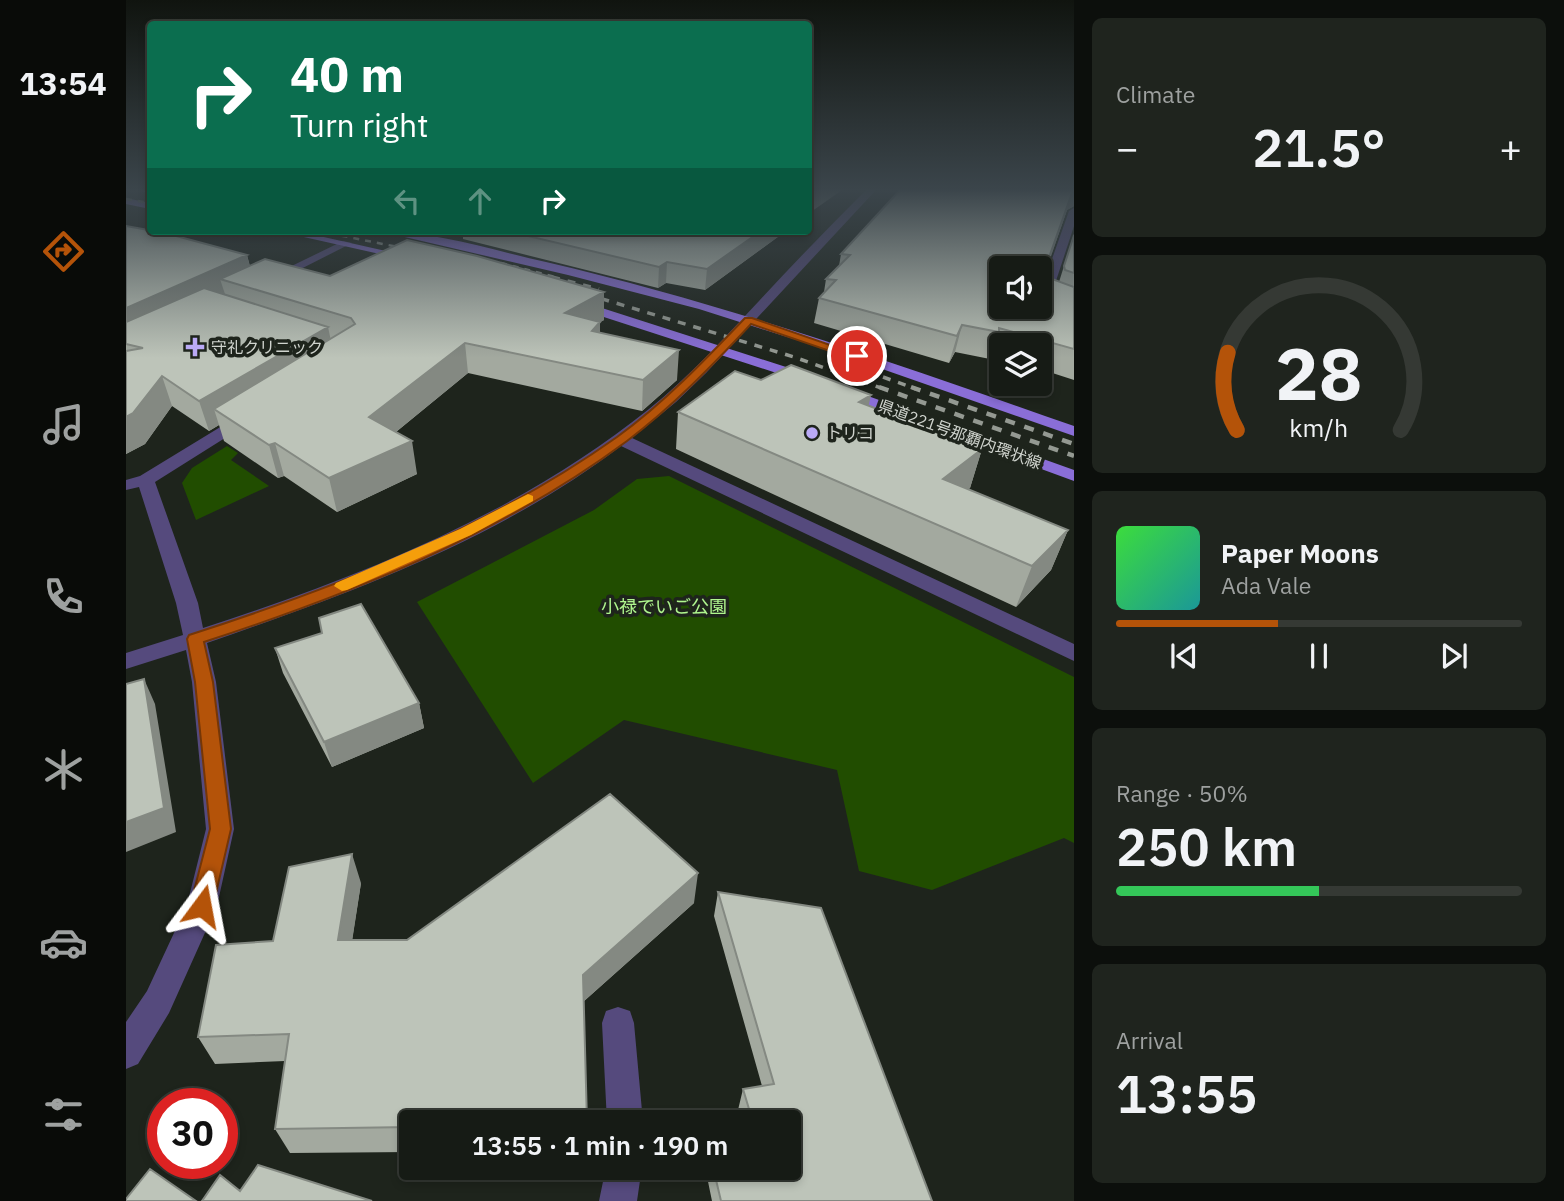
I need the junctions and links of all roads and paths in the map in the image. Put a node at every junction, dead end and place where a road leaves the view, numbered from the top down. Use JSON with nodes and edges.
{"nodes":[{"id":1,"x":340,"y":246,"type":"edge"},
{"id":2,"x":360,"y":246,"type":"edge"},
{"id":3,"x":455,"y":246,"type":"edge"},
{"id":4,"x":818,"y":246,"type":"edge"},
{"id":5,"x":1062,"y":246,"type":"edge"},
{"id":6,"x":425,"y":261,"type":"edge"},
{"id":7,"x":257,"y":285,"type":"edge"},
{"id":8,"x":558,"y":298,"type":"edge"},
{"id":9,"x":1074,"y":309,"type":"edge"},
{"id":10,"x":749,"y":320,"type":"junction"},
{"id":11,"x":722,"y":349,"type":"junction"},
{"id":12,"x":260,"y":409,"type":"edge"},
{"id":13,"x":1074,"y":431,"type":"edge"},
{"id":14,"x":621,"y":439,"type":"junction"},
{"id":15,"x":1074,"y":476,"type":"edge"},
{"id":16,"x":136,"y":482,"type":"edge"},
{"id":17,"x":195,"y":639,"type":"junction"},
{"id":18,"x":1074,"y":653,"type":"edge"},
{"id":19,"x":126,"y":662,"type":"edge"},
{"id":20,"x":618,"y":1023,"type":"dead end"},
{"id":21,"x":126,"y":1052,"type":"edge"},
{"id":22,"x":624,"y":1110,"type":"edge"},
{"id":23,"x":622,"y":1180,"type":"edge"},
{"id":24,"x":618,"y":1201,"type":"edge"}],
"edges":[{"from":1,"to":7,"type":"street"},
{"from":2,"to":6,"type":"main road"},
{"from":3,"to":10,"type":"main road"},
{"from":4,"to":10,"type":"street"},
{"from":5,"to":9,"type":"street"},
{"from":8,"to":11,"type":"main road","name":"県道221号那覇内環状線"},
{"from":10,"to":11,"type":"street"},
{"from":10,"to":13,"type":"main road"},
{"from":11,"to":14,"type":"street"},
{"from":11,"to":15,"type":"main road","name":"県道221号那覇内環状線"},
{"from":12,"to":16,"type":"street"},
{"from":14,"to":17,"type":"street"},
{"from":14,"to":18,"type":"street"},
{"from":16,"to":17,"type":"street"},
{"from":17,"to":19,"type":"street"},
{"from":17,"to":21,"type":"street"},
{"from":20,"to":22,"type":"street"},
{"from":23,"to":24,"type":"street"}]}
